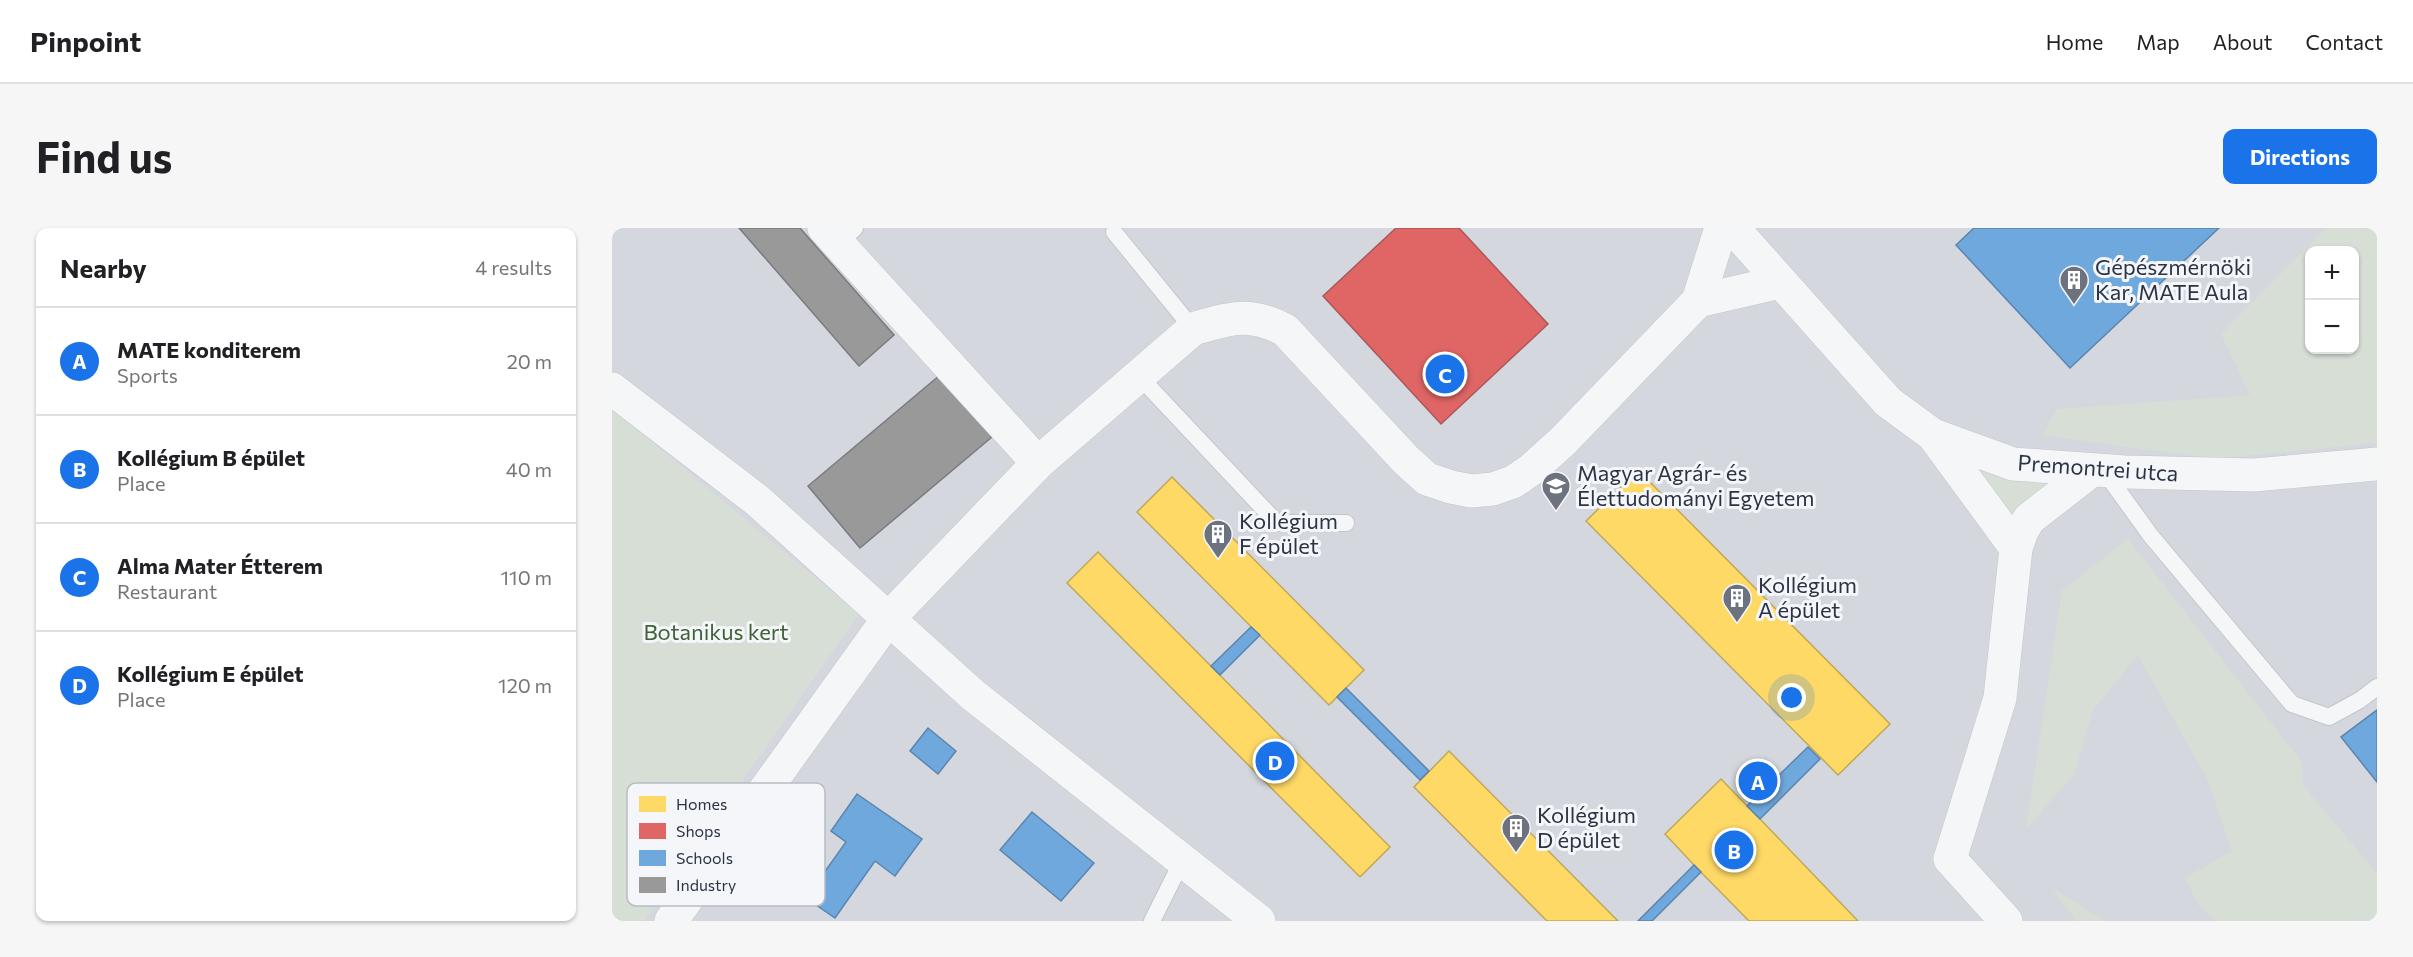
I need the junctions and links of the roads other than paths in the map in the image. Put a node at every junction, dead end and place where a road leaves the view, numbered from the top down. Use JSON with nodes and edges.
{"nodes":[{"id":1,"x":1721,"y":228,"type":"edge"},
{"id":2,"x":1733,"y":228,"type":"edge"},
{"id":3,"x":1113,"y":230,"type":"edge"},
{"id":4,"x":839,"y":233,"type":"edge"},
{"id":5,"x":1780,"y":282,"type":"junction"},
{"id":6,"x":1698,"y":301,"type":"junction"},
{"id":7,"x":1193,"y":329,"type":"junction"},
{"id":8,"x":1137,"y":375,"type":"junction"},
{"id":9,"x":612,"y":389,"type":"edge"},
{"id":10,"x":1933,"y":435,"type":"junction"},
{"id":11,"x":1038,"y":464,"type":"junction"},
{"id":12,"x":2377,"y":464,"type":"edge"},
{"id":13,"x":2098,"y":470,"type":"junction"},
{"id":14,"x":1346,"y":523,"type":"dead end"},
{"id":15,"x":2016,"y":548,"type":"junction"},
{"id":16,"x":888,"y":619,"type":"junction"},
{"id":17,"x":2377,"y":687,"type":"edge"},
{"id":18,"x":770,"y":783,"type":"edge"},
{"id":19,"x":1182,"y":861,"type":"junction"},
{"id":20,"x":682,"y":906,"type":"edge"},
{"id":21,"x":671,"y":921,"type":"edge"},
{"id":22,"x":1152,"y":921,"type":"edge"},
{"id":23,"x":1259,"y":921,"type":"edge"},
{"id":24,"x":2006,"y":921,"type":"edge"}],
"edges":[{"from":1,"to":6,"type":"street"},
{"from":2,"to":5,"type":"street","name":"Premontrei utca"},
{"from":3,"to":7,"type":"lane"},
{"from":4,"to":11,"type":"street"},
{"from":5,"to":6,"type":"street"},
{"from":5,"to":10,"type":"street","name":"Premontrei utca"},
{"from":6,"to":7,"type":"street"},
{"from":7,"to":8,"type":"street"},
{"from":8,"to":11,"type":"street"},
{"from":8,"to":14,"type":"lane"},
{"from":9,"to":16,"type":"street"},
{"from":10,"to":13,"type":"street","name":"Premontrei utca"},
{"from":10,"to":15,"type":"street"},
{"from":11,"to":16,"type":"street"},
{"from":12,"to":13,"type":"street","name":"Premontrei utca"},
{"from":13,"to":15,"type":"street"},
{"from":13,"to":17,"type":"lane"},
{"from":15,"to":24,"type":"street"},
{"from":16,"to":18,"type":"street"},
{"from":16,"to":19,"type":"street"},
{"from":19,"to":22,"type":"lane"},
{"from":19,"to":23,"type":"street"},
{"from":20,"to":21,"type":"street"}]}
